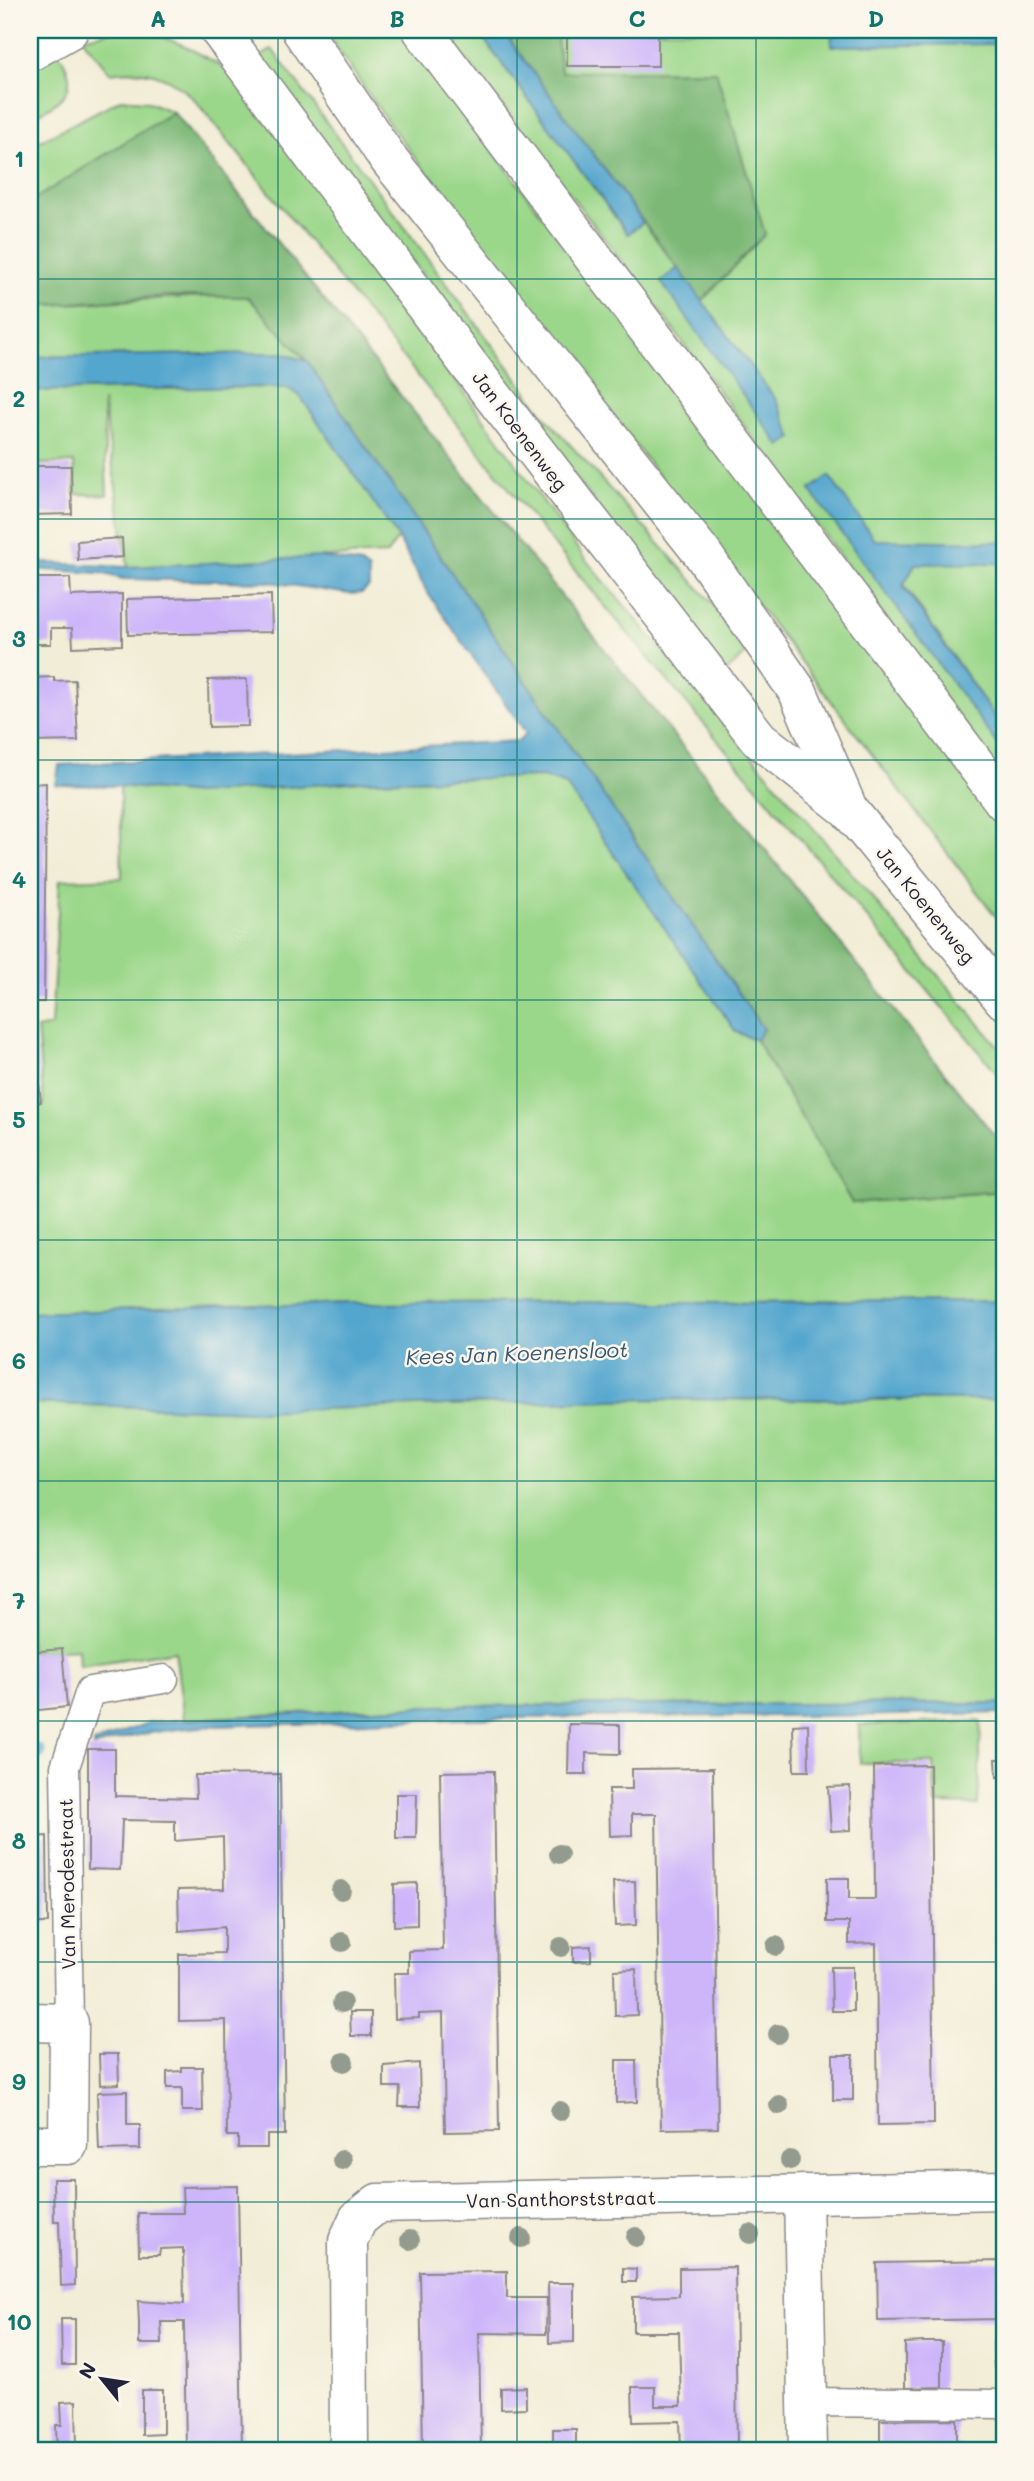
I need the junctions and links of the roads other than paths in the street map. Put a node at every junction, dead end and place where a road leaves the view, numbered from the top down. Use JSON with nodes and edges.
{"nodes":[{"id":1,"x":69,"y":30,"type":"edge"},
{"id":2,"x":219,"y":30,"type":"edge"},
{"id":3,"x":301,"y":30,"type":"edge"},
{"id":4,"x":422,"y":30,"type":"edge"},
{"id":5,"x":30,"y":52,"type":"edge"},
{"id":6,"x":1004,"y":802,"type":"edge"},
{"id":7,"x":848,"y":809,"type":"junction"},
{"id":8,"x":1004,"y":1000,"type":"edge"},
{"id":9,"x":164,"y":1679,"type":"dead end"},
{"id":10,"x":30,"y":2022,"type":"edge"},
{"id":11,"x":69,"y":2023,"type":"junction"},
{"id":12,"x":30,"y":2145,"type":"edge"},
{"id":13,"x":1004,"y":2190,"type":"edge"},
{"id":14,"x":803,"y":2194,"type":"junction"},
{"id":15,"x":807,"y":2402,"type":"junction"},
{"id":16,"x":1004,"y":2404,"type":"edge"},
{"id":17,"x":349,"y":2451,"type":"edge"},
{"id":18,"x":808,"y":2451,"type":"edge"}],
"edges":[{"from":1,"to":5,"type":"street"},
{"from":2,"to":7,"type":"street","name":"Jan Koenenweg"},
{"from":3,"to":7,"type":"street","name":"Jan Koenenweg"},
{"from":4,"to":6,"type":"street"},
{"from":7,"to":8,"type":"street","name":"Jan Koenenweg"},
{"from":9,"to":11,"type":"lane","name":"Van Merodestraat"},
{"from":10,"to":11,"type":"street"},
{"from":11,"to":12,"type":"street","name":"Van Merodestraat"},
{"from":13,"to":14,"type":"street","name":"Van Santhorststraat"},
{"from":14,"to":15,"type":"street"},
{"from":14,"to":17,"type":"street","name":"Van Santhorststraat"},
{"from":15,"to":16,"type":"lane"},
{"from":15,"to":18,"type":"street"}]}
